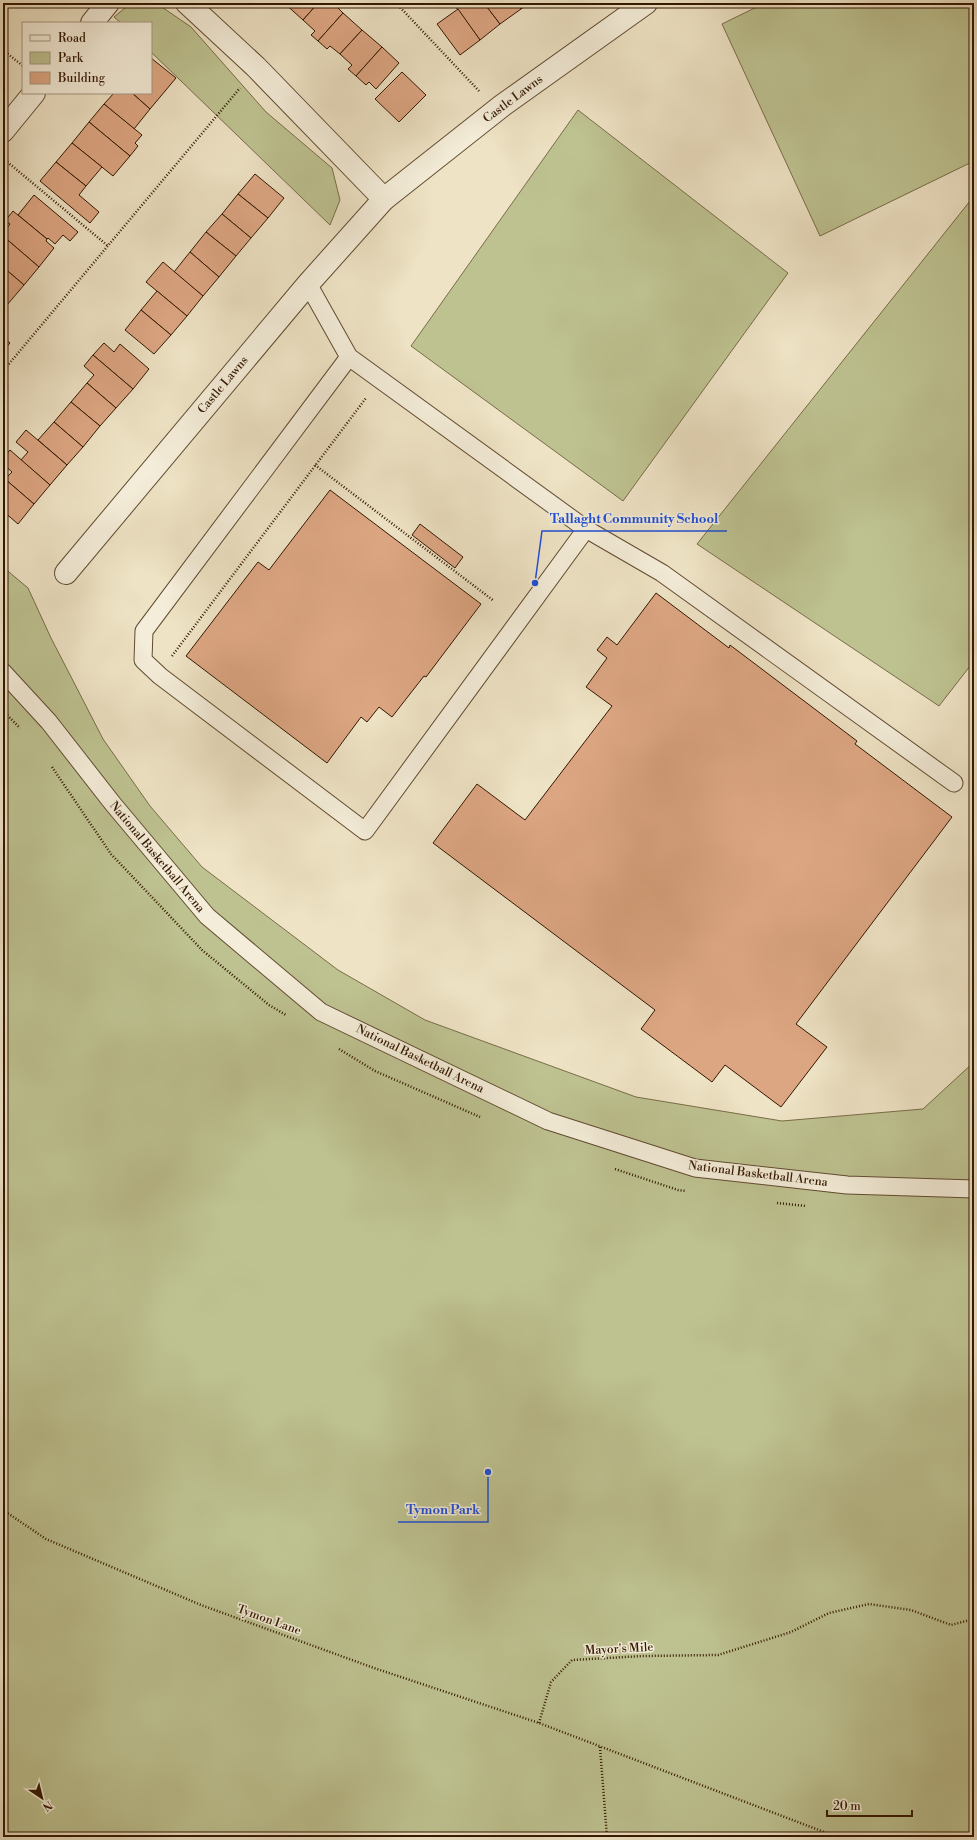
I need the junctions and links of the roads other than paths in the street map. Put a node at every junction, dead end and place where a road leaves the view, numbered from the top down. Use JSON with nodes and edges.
{"nodes":[{"id":1,"x":108,"y":3,"type":"edge"},
{"id":2,"x":187,"y":3,"type":"edge"},
{"id":3,"x":646,"y":3,"type":"edge"},
{"id":4,"x":93,"y":22,"type":"edge"},
{"id":5,"x":33,"y":94,"type":"edge"},
{"id":6,"x":3,"y":130,"type":"edge"},
{"id":7,"x":384,"y":199,"type":"junction"},
{"id":8,"x":308,"y":284,"type":"junction"},
{"id":9,"x":349,"y":358,"type":"junction"},
{"id":10,"x":586,"y":529,"type":"junction"},
{"id":11,"x":66,"y":573,"type":"dead end"},
{"id":12,"x":3,"y":672,"type":"edge"},
{"id":13,"x":954,"y":783,"type":"dead end"},
{"id":14,"x":974,"y":1189,"type":"edge"}],
"edges":[{"from":1,"to":4,"type":"street"},
{"from":2,"to":7,"type":"street"},
{"from":3,"to":7,"type":"street","name":"Castle Lawns"},
{"from":5,"to":6,"type":"street"},
{"from":7,"to":8,"type":"street","name":"Castle Lawns"},
{"from":8,"to":9,"type":"lane"},
{"from":8,"to":11,"type":"street","name":"Castle Lawns"},
{"from":9,"to":10,"type":"lane"},
{"from":9,"to":10,"type":"lane"},
{"from":10,"to":13,"type":"lane"},
{"from":12,"to":14,"type":"lane","name":"National Basketball Arena"}]}
